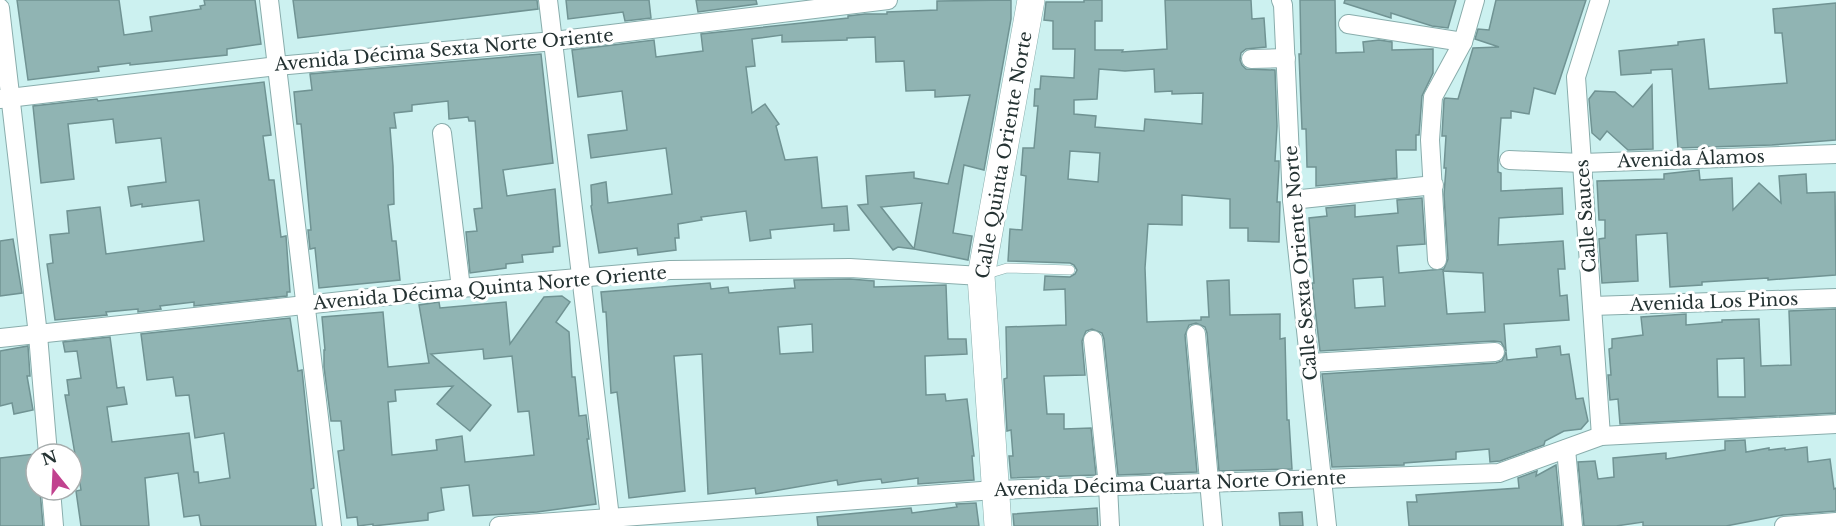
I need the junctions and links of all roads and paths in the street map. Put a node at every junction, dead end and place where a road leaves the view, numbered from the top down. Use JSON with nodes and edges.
{"nodes":[{"id":1,"x":269,"y":0,"type":"edge"},
{"id":2,"x":548,"y":0,"type":"edge"},
{"id":3,"x":888,"y":0,"type":"edge"},
{"id":4,"x":1031,"y":0,"type":"edge"},
{"id":5,"x":1281,"y":0,"type":"edge"},
{"id":6,"x":1476,"y":0,"type":"edge"},
{"id":7,"x":1600,"y":0,"type":"edge"},
{"id":8,"x":859,"y":2,"type":"edge"},
{"id":9,"x":0,"y":8,"type":"edge"},
{"id":10,"x":1348,"y":24,"type":"dead end"},
{"id":11,"x":554,"y":41,"type":"junction"},
{"id":12,"x":1463,"y":42,"type":"junction"},
{"id":13,"x":1286,"y":58,"type":"junction"},
{"id":14,"x":1251,"y":59,"type":"dead end"},
{"id":15,"x":277,"y":66,"type":"junction"},
{"id":16,"x":5,"y":99,"type":"edge"},
{"id":17,"x":442,"y":133,"type":"dead end"},
{"id":18,"x":1836,"y":154,"type":"edge"},
{"id":19,"x":1509,"y":160,"type":"dead end"},
{"id":20,"x":1582,"y":163,"type":"junction"},
{"id":21,"x":1434,"y":185,"type":"junction"},
{"id":22,"x":1292,"y":200,"type":"junction"},
{"id":23,"x":1437,"y":260,"type":"dead end"},
{"id":24,"x":1070,"y":270,"type":"dead end"},
{"id":25,"x":981,"y":276,"type":"junction"},
{"id":26,"x":580,"y":278,"type":"junction"},
{"id":27,"x":461,"y":288,"type":"junction"},
{"id":28,"x":1836,"y":298,"type":"edge"},
{"id":29,"x":304,"y":305,"type":"junction"},
{"id":30,"x":1592,"y":306,"type":"junction"},
{"id":31,"x":1196,"y":334,"type":"dead end"},
{"id":32,"x":38,"y":336,"type":"junction"},
{"id":33,"x":0,"y":338,"type":"edge"},
{"id":34,"x":1093,"y":340,"type":"dead end"},
{"id":35,"x":1495,"y":352,"type":"dead end"},
{"id":36,"x":1310,"y":363,"type":"junction"},
{"id":37,"x":1836,"y":424,"type":"edge"},
{"id":38,"x":1601,"y":436,"type":"junction"},
{"id":39,"x":47,"y":442,"type":"edge"},
{"id":40,"x":1566,"y":448,"type":"junction"},
{"id":41,"x":1322,"y":478,"type":"junction"},
{"id":42,"x":1208,"y":482,"type":"junction"},
{"id":43,"x":1108,"y":486,"type":"junction"},
{"id":44,"x":995,"y":490,"type":"junction"},
{"id":45,"x":52,"y":502,"type":"edge"},
{"id":46,"x":610,"y":522,"type":"edge"},
{"id":47,"x":1836,"y":522,"type":"edge"},
{"id":48,"x":54,"y":526,"type":"edge"},
{"id":49,"x":332,"y":526,"type":"edge"},
{"id":50,"x":499,"y":526,"type":"edge"},
{"id":51,"x":998,"y":526,"type":"edge"},
{"id":52,"x":1110,"y":526,"type":"edge"},
{"id":53,"x":1213,"y":526,"type":"edge"},
{"id":54,"x":1326,"y":526,"type":"edge"},
{"id":55,"x":1573,"y":526,"type":"edge"},
{"id":56,"x":1784,"y":526,"type":"edge"}],
"edges":[{"from":1,"to":15,"type":"street"},
{"from":2,"to":11,"type":"street"},
{"from":3,"to":8,"type":"street","name":"Avenida Décima Sexta Norte Oriente"},
{"from":4,"to":25,"type":"street","name":"Calle Quinta Oriente Norte"},
{"from":5,"to":13,"type":"street","name":"Calle Sexta Oriente Norte"},
{"from":6,"to":12,"type":"street"},
{"from":7,"to":20,"type":"street","name":"Calle Sauces"},
{"from":8,"to":11,"type":"street","name":"Avenida Décima Sexta Norte Oriente"},
{"from":9,"to":16,"type":"street"},
{"from":10,"to":12,"type":"street"},
{"from":11,"to":15,"type":"street","name":"Avenida Décima Sexta Norte Oriente"},
{"from":11,"to":26,"type":"street"},
{"from":12,"to":21,"type":"street"},
{"from":13,"to":14,"type":"street"},
{"from":13,"to":22,"type":"street","name":"Calle Sexta Oriente Norte"},
{"from":15,"to":16,"type":"street","name":"Avenida Décima Sexta Norte Oriente"},
{"from":15,"to":29,"type":"street"},
{"from":16,"to":32,"type":"street"},
{"from":17,"to":27,"type":"street"},
{"from":18,"to":20,"type":"street","name":"Avenida Álamos"},
{"from":19,"to":20,"type":"street","name":"Avenida Álamos"},
{"from":20,"to":30,"type":"street","name":"Calle Sauces"},
{"from":21,"to":22,"type":"street"},
{"from":21,"to":23,"type":"street"},
{"from":22,"to":36,"type":"street","name":"Calle Sexta Oriente Norte"},
{"from":24,"to":25,"type":"lane"},
{"from":25,"to":26,"type":"street","name":"Avenida Décima Quinta Norte Oriente"},
{"from":25,"to":44,"type":"street","name":"Calle Quinta Oriente Norte"},
{"from":26,"to":27,"type":"street","name":"Avenida Décima Quinta Norte Oriente"},
{"from":26,"to":46,"type":"street"},
{"from":27,"to":29,"type":"street","name":"Avenida Décima Quinta Norte Oriente"},
{"from":28,"to":30,"type":"street","name":"Avenida Los Pinos"},
{"from":29,"to":32,"type":"street","name":"Avenida Décima Quinta Norte Oriente"},
{"from":29,"to":49,"type":"street"},
{"from":30,"to":38,"type":"street","name":"Calle Sauces"},
{"from":31,"to":42,"type":"street"},
{"from":32,"to":33,"type":"street","name":"Avenida Décima Quinta Norte Oriente"},
{"from":32,"to":39,"type":"street"},
{"from":34,"to":43,"type":"street"},
{"from":35,"to":36,"type":"street"},
{"from":36,"to":41,"type":"street","name":"Calle Sexta Oriente Norte"},
{"from":37,"to":38,"type":"street","name":"Avenida Décima Cuarta Norte Oriente"},
{"from":38,"to":40,"type":"street","name":"Avenida Décima Cuarta Norte Oriente"},
{"from":40,"to":41,"type":"street","name":"Avenida Décima Cuarta Norte Oriente"},
{"from":40,"to":55,"type":"street"},
{"from":41,"to":42,"type":"street","name":"Avenida Décima Cuarta Norte Oriente"},
{"from":41,"to":54,"type":"street","name":"Calle Sexta Oriente Norte"},
{"from":42,"to":43,"type":"street","name":"Avenida Décima Cuarta Norte Oriente"},
{"from":42,"to":53,"type":"street"},
{"from":43,"to":44,"type":"street","name":"Avenida Décima Cuarta Norte Oriente"},
{"from":43,"to":52,"type":"street"},
{"from":44,"to":46,"type":"street","name":"Avenida Décima Cuarta Norte Oriente"},
{"from":44,"to":51,"type":"street","name":"Calle Quinta Oriente Norte"},
{"from":45,"to":48,"type":"street"},
{"from":46,"to":50,"type":"street","name":"Avenida Décima Cuarta Norte Oriente"},
{"from":47,"to":56,"type":"street"}]}
